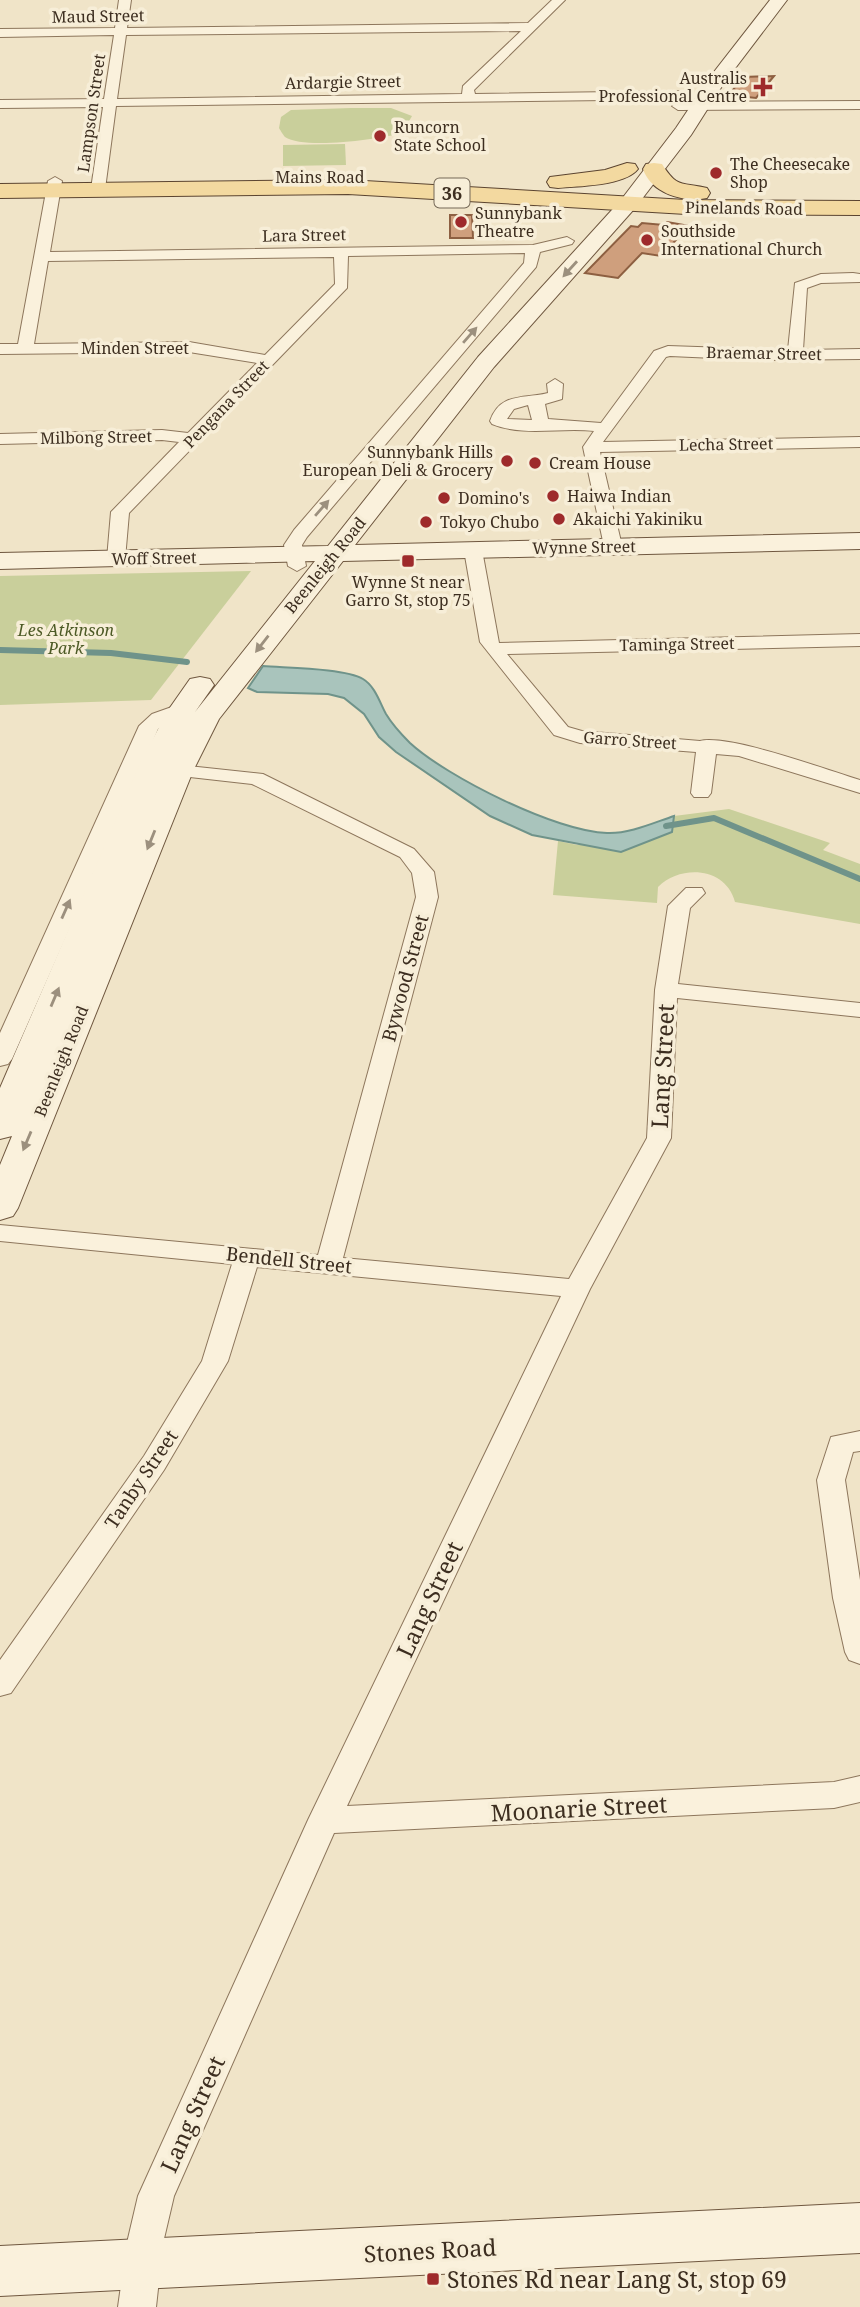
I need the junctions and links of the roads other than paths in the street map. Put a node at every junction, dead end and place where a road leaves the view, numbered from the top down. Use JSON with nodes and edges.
{"nodes":[{"id":1,"x":125,"y":0,"type":"edge"},
{"id":2,"x":559,"y":0,"type":"edge"},
{"id":3,"x":758,"y":0,"type":"edge"},
{"id":4,"x":779,"y":0,"type":"edge"},
{"id":5,"x":531,"y":27,"type":"junction"},
{"id":6,"x":121,"y":32,"type":"junction"},
{"id":7,"x":0,"y":33,"type":"edge"},
{"id":8,"x":469,"y":97,"type":"junction"},
{"id":9,"x":110,"y":103,"type":"junction"},
{"id":10,"x":0,"y":104,"type":"edge"},
{"id":11,"x":860,"y":104,"type":"edge"},
{"id":12,"x":684,"y":106,"type":"junction"},
{"id":13,"x":639,"y":165,"type":"junction"},
{"id":14,"x":0,"y":181,"type":"edge"},
{"id":15,"x":99,"y":185,"type":"junction"},
{"id":16,"x":54,"y":186,"type":"junction"},
{"id":17,"x":0,"y":191,"type":"edge"},
{"id":18,"x":534,"y":191,"type":"junction"},
{"id":19,"x":699,"y":193,"type":"junction"},
{"id":20,"x":860,"y":197,"type":"edge"},
{"id":21,"x":619,"y":200,"type":"junction"},
{"id":22,"x":860,"y":208,"type":"edge"},
{"id":23,"x":576,"y":231,"type":"junction"},
{"id":24,"x":533,"y":249,"type":"junction"},
{"id":25,"x":341,"y":252,"type":"junction"},
{"id":26,"x":41,"y":257,"type":"junction"},
{"id":27,"x":860,"y":278,"type":"edge"},
{"id":28,"x":0,"y":349,"type":"edge"},
{"id":29,"x":25,"y":349,"type":"junction"},
{"id":30,"x":860,"y":354,"type":"edge"},
{"id":31,"x":795,"y":355,"type":"junction"},
{"id":32,"x":268,"y":359,"type":"junction"},
{"id":33,"x":555,"y":384,"type":"dead end"},
{"id":34,"x":536,"y":401,"type":"junction"},
{"id":35,"x":541,"y":424,"type":"junction"},
{"id":36,"x":604,"y":428,"type":"junction"},
{"id":37,"x":0,"y":439,"type":"edge"},
{"id":38,"x":192,"y":439,"type":"junction"},
{"id":39,"x":860,"y":442,"type":"edge"},
{"id":40,"x":591,"y":447,"type":"junction"},
{"id":41,"x":390,"y":482,"type":"junction"},
{"id":42,"x":860,"y":541,"type":"edge"},
{"id":43,"x":613,"y":546,"type":"junction"},
{"id":44,"x":473,"y":550,"type":"junction"},
{"id":45,"x":396,"y":551,"type":"junction"},
{"id":46,"x":309,"y":556,"type":"junction"},
{"id":47,"x":116,"y":559,"type":"junction"},
{"id":48,"x":0,"y":561,"type":"edge"},
{"id":49,"x":860,"y":640,"type":"edge"},
{"id":50,"x":493,"y":649,"type":"junction"},
{"id":51,"x":707,"y":746,"type":"junction"},
{"id":52,"x":179,"y":771,"type":"junction"},
{"id":53,"x":860,"y":787,"type":"edge"},
{"id":54,"x":701,"y":793,"type":"dead end"},
{"id":55,"x":694,"y":893,"type":"dead end"},
{"id":56,"x":666,"y":990,"type":"junction"},
{"id":57,"x":860,"y":1010,"type":"edge"},
{"id":58,"x":11,"y":1044,"type":"edge"},
{"id":59,"x":68,"y":1044,"type":"junction"},
{"id":60,"x":0,"y":1128,"type":"edge"},
{"id":61,"x":0,"y":1208,"type":"edge"},
{"id":62,"x":0,"y":1233,"type":"edge"},
{"id":63,"x":247,"y":1256,"type":"junction"},
{"id":64,"x":328,"y":1264,"type":"junction"},
{"id":65,"x":577,"y":1289,"type":"junction"},
{"id":66,"x":860,"y":1441,"type":"edge"},
{"id":67,"x":860,"y":1652,"type":"edge"},
{"id":68,"x":0,"y":1684,"type":"edge"},
{"id":69,"x":847,"y":1792,"type":"edge"},
{"id":70,"x":324,"y":1820,"type":"junction"},
{"id":71,"x":860,"y":2228,"type":"edge"},
{"id":72,"x":0,"y":2271,"type":"edge"},
{"id":73,"x":139,"y":2286,"type":"edge"}],
"edges":[{"from":1,"to":6,"type":"street","name":"Lampson Street"},
{"from":2,"to":5,"type":"street"},
{"from":3,"to":12,"type":"main road","name":"Beenleigh Road"},
{"from":4,"to":12,"type":"main road","name":"Beenleigh Road"},
{"from":5,"to":6,"type":"street","name":"Maud Street"},
{"from":5,"to":8,"type":"street"},
{"from":6,"to":7,"type":"street","name":"Maud Street"},
{"from":6,"to":9,"type":"street","name":"Lampson Street"},
{"from":8,"to":9,"type":"street","name":"Ardargie Street"},
{"from":8,"to":12,"type":"street","name":"Ardargie Street"},
{"from":9,"to":10,"type":"street","name":"Ardargie Street"},
{"from":9,"to":15,"type":"street","name":"Lampson Street"},
{"from":11,"to":12,"type":"street","name":"Ardargie Street"},
{"from":12,"to":13,"type":"main road","name":"Beenleigh Road"},
{"from":13,"to":18,"type":"main road"},
{"from":13,"to":19,"type":"main road"},
{"from":13,"to":21,"type":"main road","name":"Beenleigh Road"},
{"from":14,"to":16,"type":"main road","name":"Mains Road","number":"36"},
{"from":15,"to":16,"type":"main road","name":"Mains Road","number":"36"},
{"from":15,"to":18,"type":"main road","name":"Mains Road","number":"36"},
{"from":16,"to":17,"type":"main road","name":"Mains Road","number":"36"},
{"from":16,"to":26,"type":"street"},
{"from":18,"to":21,"type":"main road","name":"Mains Road","number":"36"},
{"from":18,"to":23,"type":"main road"},
{"from":19,"to":20,"type":"main road","name":"Pinelands Road","number":"36"},
{"from":19,"to":21,"type":"main road","name":"Pinelands Road","number":"36"},
{"from":21,"to":22,"type":"main road","name":"Pinelands Road"},
{"from":21,"to":23,"type":"main road","name":"Beenleigh Road"},
{"from":21,"to":41,"type":"main road","name":"Beenleigh Road","one_way":true},
{"from":23,"to":24,"type":"street","name":"Lara Street"},
{"from":23,"to":46,"type":"main road","name":"Beenleigh Road"},
{"from":24,"to":25,"type":"street","name":"Lara Street"},
{"from":46,"to":24,"type":"street","name":"Beenleigh Road","one_way":true},
{"from":25,"to":26,"type":"street","name":"Lara Street"},
{"from":25,"to":32,"type":"street","name":"Pengana Street"},
{"from":26,"to":29,"type":"street"},
{"from":27,"to":31,"type":"street"},
{"from":28,"to":29,"type":"street","name":"Minden Street"},
{"from":29,"to":32,"type":"street","name":"Minden Street"},
{"from":30,"to":31,"type":"street","name":"Braemar Street"},
{"from":31,"to":36,"type":"street","name":"Braemar Street"},
{"from":32,"to":38,"type":"street","name":"Pengana Street"},
{"from":33,"to":34,"type":"street"},
{"from":34,"to":35,"type":"street"},
{"from":34,"to":35,"type":"street"},
{"from":35,"to":36,"type":"street"},
{"from":36,"to":40,"type":"street"},
{"from":37,"to":38,"type":"street","name":"Milbong Street"},
{"from":38,"to":47,"type":"street","name":"Pengana Street"},
{"from":39,"to":40,"type":"street","name":"Lecha Street"},
{"from":40,"to":43,"type":"street"},
{"from":41,"to":45,"type":"main road"},
{"from":41,"to":46,"type":"main road","name":"Beenleigh Road"},
{"from":42,"to":43,"type":"main road","name":"Wynne Street"},
{"from":43,"to":44,"type":"main road","name":"Wynne Street"},
{"from":44,"to":45,"type":"main road","name":"Wynne Street"},
{"from":44,"to":50,"type":"street","name":"Garro Street"},
{"from":45,"to":46,"type":"main road","name":"Wynne Street"},
{"from":46,"to":47,"type":"main road","name":"Woff Street"},
{"from":46,"to":52,"type":"main road","name":"Beenleigh Road","one_way":true},
{"from":58,"to":46,"type":"main road","name":"Beenleigh Road","one_way":true},
{"from":47,"to":48,"type":"main road","name":"Woff Street"},
{"from":49,"to":50,"type":"street","name":"Taminga Street"},
{"from":50,"to":51,"type":"street","name":"Garro Street"},
{"from":51,"to":53,"type":"street","name":"Garro Street"},
{"from":51,"to":54,"type":"street"},
{"from":52,"to":59,"type":"main road","name":"Beenleigh Road","one_way":true},
{"from":52,"to":64,"type":"street","name":"Bywood Street"},
{"from":55,"to":56,"type":"street","name":"Lang Street"},
{"from":56,"to":57,"type":"street"},
{"from":56,"to":65,"type":"street","name":"Lang Street"},
{"from":58,"to":59,"type":"street"},
{"from":58,"to":60,"type":"main road","name":"Beenleigh Road"},
{"from":59,"to":61,"type":"main road","name":"Beenleigh Road","one_way":true},
{"from":62,"to":63,"type":"street","name":"Bendell Street"},
{"from":63,"to":64,"type":"street","name":"Bendell Street"},
{"from":63,"to":68,"type":"street","name":"Tanby Street"},
{"from":64,"to":65,"type":"street","name":"Bendell Street"},
{"from":65,"to":70,"type":"street","name":"Lang Street"},
{"from":66,"to":67,"type":"street"},
{"from":69,"to":70,"type":"street","name":"Moonarie Street"},
{"from":70,"to":73,"type":"street","name":"Lang Street"},
{"from":71,"to":73,"type":"main road","name":"Stones Road"},
{"from":72,"to":73,"type":"main road","name":"Stones Road"}]}
